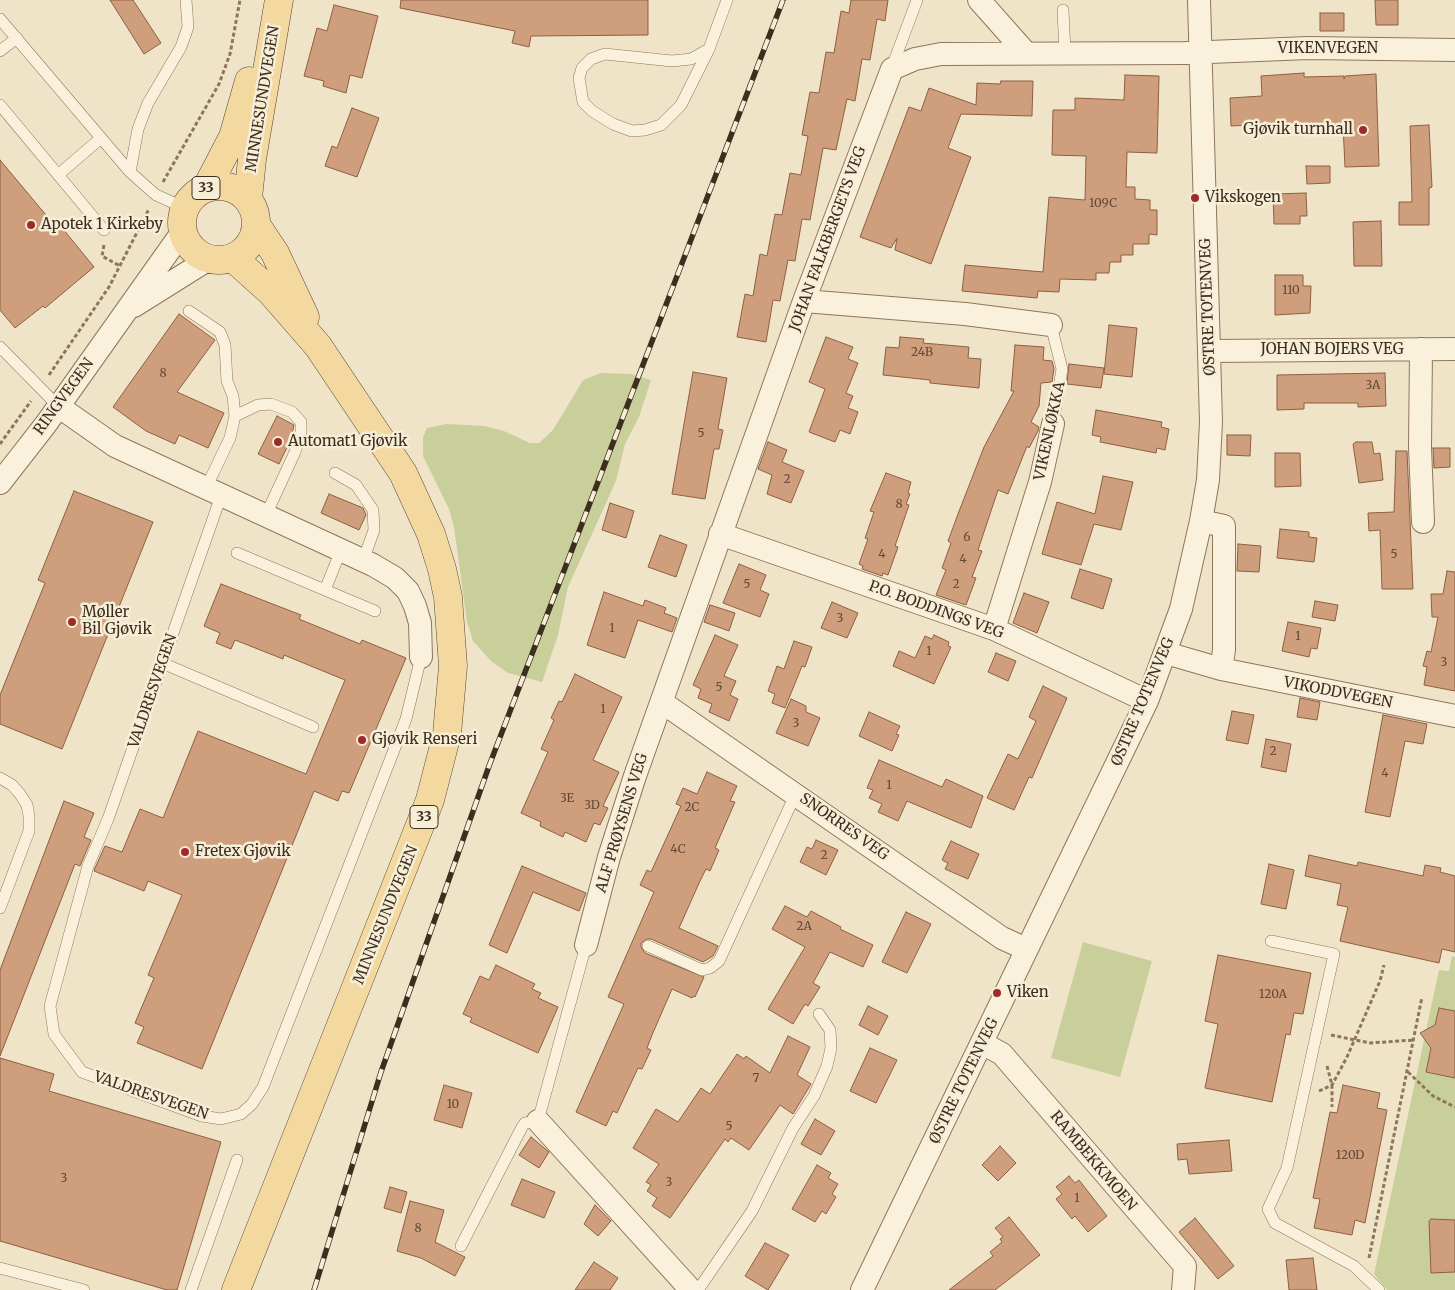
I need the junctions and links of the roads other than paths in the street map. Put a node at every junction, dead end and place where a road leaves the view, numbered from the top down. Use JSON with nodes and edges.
{"nodes":[{"id":1,"x":186,"y":0,"type":"edge"},
{"id":2,"x":261,"y":0,"type":"edge"},
{"id":3,"x":279,"y":0,"type":"edge"},
{"id":4,"x":727,"y":0,"type":"edge"},
{"id":5,"x":917,"y":0,"type":"edge"},
{"id":6,"x":979,"y":0,"type":"edge"},
{"id":7,"x":1199,"y":0,"type":"edge"},
{"id":8,"x":1063,"y":10,"type":"dead end"},
{"id":9,"x":0,"y":19,"type":"edge"},
{"id":10,"x":17,"y":38,"type":"junction"},
{"id":11,"x":710,"y":50,"type":"junction"},
{"id":12,"x":1455,"y":50,"type":"edge"},
{"id":13,"x":0,"y":52,"type":"edge"},
{"id":14,"x":1026,"y":53,"type":"junction"},
{"id":15,"x":1065,"y":53,"type":"junction"},
{"id":16,"x":1200,"y":53,"type":"junction"},
{"id":17,"x":892,"y":69,"type":"junction"},
{"id":18,"x":0,"y":105,"type":"edge"},
{"id":19,"x":101,"y":138,"type":"junction"},
{"id":20,"x":130,"y":172,"type":"junction"},
{"id":21,"x":58,"y":175,"type":"junction"},
{"id":22,"x":207,"y":187,"type":"junction"},
{"id":23,"x":248,"y":198,"type":"junction"},
{"id":24,"x":184,"y":220,"type":"junction"},
{"id":25,"x":257,"y":226,"type":"junction"},
{"id":26,"x":104,"y":230,"type":"road end"},
{"id":27,"x":221,"y":258,"type":"junction"},
{"id":28,"x":804,"y":301,"type":"junction"},
{"id":29,"x":127,"y":311,"type":"junction"},
{"id":30,"x":189,"y":312,"type":"dead end"},
{"id":31,"x":1051,"y":325,"type":"joint"},
{"id":32,"x":318,"y":346,"type":"junction"},
{"id":33,"x":0,"y":347,"type":"edge"},
{"id":34,"x":1421,"y":349,"type":"junction"},
{"id":35,"x":1455,"y":349,"type":"edge"},
{"id":36,"x":1210,"y":351,"type":"junction"},
{"id":37,"x":4,"y":360,"type":"edge"},
{"id":38,"x":58,"y":406,"type":"junction"},
{"id":39,"x":235,"y":416,"type":"junction"},
{"id":40,"x":1053,"y":424,"type":"joint"},
{"id":41,"x":335,"y":473,"type":"dead end"},
{"id":42,"x":0,"y":483,"type":"edge"},
{"id":43,"x":213,"y":492,"type":"junction"},
{"id":44,"x":266,"y":515,"type":"junction"},
{"id":45,"x":1201,"y":521,"type":"junction"},
{"id":46,"x":1423,"y":522,"type":"dead end"},
{"id":47,"x":720,"y":534,"type":"junction"},
{"id":48,"x":341,"y":550,"type":"junction"},
{"id":49,"x":237,"y":553,"type":"dead end"},
{"id":50,"x":363,"y":561,"type":"junction"},
{"id":51,"x":325,"y":590,"type":"junction"},
{"id":52,"x":375,"y":611,"type":"dead end"},
{"id":53,"x":994,"y":629,"type":"junction"},
{"id":54,"x":1166,"y":653,"type":"junction"},
{"id":55,"x":421,"y":657,"type":"joint"},
{"id":56,"x":162,"y":664,"type":"junction"},
{"id":57,"x":1221,"y":669,"type":"junction"},
{"id":58,"x":1147,"y":701,"type":"junction"},
{"id":59,"x":662,"y":703,"type":"junction"},
{"id":60,"x":1455,"y":716,"type":"edge"},
{"id":61,"x":313,"y":727,"type":"dead end"},
{"id":62,"x":0,"y":778,"type":"edge"},
{"id":63,"x":796,"y":793,"type":"junction"},
{"id":64,"x":0,"y":908,"type":"edge"},
{"id":65,"x":1271,"y":942,"type":"dead end"},
{"id":66,"x":586,"y":945,"type":"joint"},
{"id":67,"x":648,"y":946,"type":"dead end"},
{"id":68,"x":1026,"y":950,"type":"junction"},
{"id":69,"x":819,"y":1014,"type":"dead end"},
{"id":70,"x":982,"y":1043,"type":"junction"},
{"id":71,"x":538,"y":1121,"type":"junction"},
{"id":72,"x":237,"y":1160,"type":"dead end"},
{"id":73,"x":461,"y":1246,"type":"dead end"},
{"id":74,"x":0,"y":1268,"type":"edge"},
{"id":75,"x":84,"y":1290,"type":"edge"},
{"id":76,"x":191,"y":1290,"type":"edge"},
{"id":77,"x":236,"y":1290,"type":"edge"},
{"id":78,"x":691,"y":1290,"type":"edge"},
{"id":79,"x":698,"y":1290,"type":"edge"},
{"id":80,"x":862,"y":1290,"type":"edge"},
{"id":81,"x":1183,"y":1290,"type":"edge"},
{"id":82,"x":1379,"y":1290,"type":"edge"}],
"edges":[{"from":1,"to":20,"type":"lane"},
{"from":2,"to":22,"type":"main road","name":"MINNESUNDVEGEN","number":"33"},
{"from":3,"to":23,"type":"main road","name":"MINNESUNDVEGEN","number":"33"},
{"from":4,"to":11,"type":"lane"},
{"from":5,"to":17,"type":"lane"},
{"from":6,"to":14,"type":"street"},
{"from":7,"to":16,"type":"street","name":"ØSTRE TOTENVEG"},
{"from":8,"to":15,"type":"lane"},
{"from":9,"to":10,"type":"lane"},
{"from":10,"to":13,"type":"lane"},
{"from":10,"to":19,"type":"lane"},
{"from":11,"to":11,"type":"lane"},
{"from":12,"to":16,"type":"street","name":"VIKENVEGEN"},
{"from":14,"to":15,"type":"street"},
{"from":14,"to":17,"type":"street"},
{"from":15,"to":16,"type":"street"},
{"from":16,"to":36,"type":"street","name":"ØSTRE TOTENVEG"},
{"from":17,"to":28,"type":"street","name":"JOHAN FALKBERGETS VEG"},
{"from":18,"to":21,"type":"lane"},
{"from":19,"to":20,"type":"lane"},
{"from":19,"to":21,"type":"lane"},
{"from":20,"to":24,"type":"lane"},
{"from":21,"to":26,"type":"lane"},
{"from":22,"to":23,"type":"main road","name":"MINNESUNDVEGEN","number":"33"},
{"from":22,"to":24,"type":"main road","name":"MINNESUNDVEGEN","number":"33"},
{"from":23,"to":25,"type":"main road","name":"MINNESUNDVEGEN","number":"33"},
{"from":24,"to":27,"type":"main road","name":"MINNESUNDVEGEN","number":"33"},
{"from":24,"to":29,"type":"street","name":"RINGVEGEN"},
{"from":25,"to":27,"type":"main road"},
{"from":25,"to":32,"type":"main road","name":"MINNESUNDVEGEN","number":"33"},
{"from":27,"to":29,"type":"street","name":"RINGVEGEN"},
{"from":27,"to":32,"type":"main road","name":"MINNESUNDVEGEN","number":"33"},
{"from":28,"to":31,"type":"street","name":"VIKENLØKKA"},
{"from":28,"to":47,"type":"street","name":"JOHAN FALKBERGETS VEG"},
{"from":29,"to":38,"type":"street","name":"RINGVEGEN"},
{"from":30,"to":39,"type":"lane"},
{"from":31,"to":40,"type":"lane","name":"VIKENLØKKA"},
{"from":32,"to":77,"type":"main road","name":"MINNESUNDVEGEN","number":"33"},
{"from":33,"to":37,"type":"lane"},
{"from":34,"to":35,"type":"street","name":"JOHAN BOJERS VEG"},
{"from":34,"to":36,"type":"street","name":"JOHAN BOJERS VEG"},
{"from":34,"to":46,"type":"street"},
{"from":36,"to":45,"type":"street","name":"ØSTRE TOTENVEG"},
{"from":37,"to":38,"type":"lane"},
{"from":38,"to":42,"type":"street","name":"RINGVEGEN"},
{"from":38,"to":43,"type":"street","name":"VALDRESVEGEN"},
{"from":39,"to":43,"type":"lane"},
{"from":39,"to":44,"type":"lane"},
{"from":40,"to":53,"type":"street","name":"VIKENLØKKA"},
{"from":41,"to":50,"type":"lane"},
{"from":43,"to":44,"type":"street","name":"VALDRESVEGEN"},
{"from":43,"to":56,"type":"lane","name":"VALDRESVEGEN"},
{"from":44,"to":48,"type":"street","name":"VALDRESVEGEN"},
{"from":45,"to":54,"type":"street","name":"ØSTRE TOTENVEG"},
{"from":45,"to":57,"type":"street"},
{"from":47,"to":53,"type":"street","name":"P.O. BODDINGS VEG"},
{"from":47,"to":59,"type":"street","name":"JOHAN FALKBERGETS VEG"},
{"from":48,"to":50,"type":"street","name":"VALDRESVEGEN"},
{"from":48,"to":51,"type":"lane"},
{"from":49,"to":51,"type":"lane"},
{"from":50,"to":55,"type":"street","name":"VALDRESVEGEN"},
{"from":51,"to":52,"type":"lane"},
{"from":53,"to":58,"type":"street","name":"P.O. BODDINGS VEG"},
{"from":54,"to":57,"type":"street","name":"VIKODDVEGEN"},
{"from":54,"to":58,"type":"street","name":"ØSTRE TOTENVEG"},
{"from":55,"to":56,"type":"lane","name":"VALDRESVEGEN"},
{"from":56,"to":61,"type":"lane"},
{"from":57,"to":60,"type":"street","name":"VIKODDVEGEN"},
{"from":58,"to":68,"type":"street","name":"ØSTRE TOTENVEG"},
{"from":59,"to":63,"type":"street","name":"SNORRES VEG"},
{"from":59,"to":66,"type":"street","name":"ALF PRØYSENS VEG"},
{"from":62,"to":64,"type":"lane"},
{"from":63,"to":67,"type":"lane"},
{"from":63,"to":68,"type":"street","name":"SNORRES VEG"},
{"from":65,"to":82,"type":"lane"},
{"from":66,"to":71,"type":"lane"},
{"from":68,"to":70,"type":"street","name":"ØSTRE TOTENVEG"},
{"from":69,"to":79,"type":"lane"},
{"from":70,"to":80,"type":"street","name":"ØSTRE TOTENVEG"},
{"from":70,"to":81,"type":"street","name":"RAMBEKKMOEN"},
{"from":71,"to":73,"type":"lane"},
{"from":71,"to":78,"type":"street"},
{"from":72,"to":76,"type":"lane"},
{"from":74,"to":75,"type":"lane"}]}
